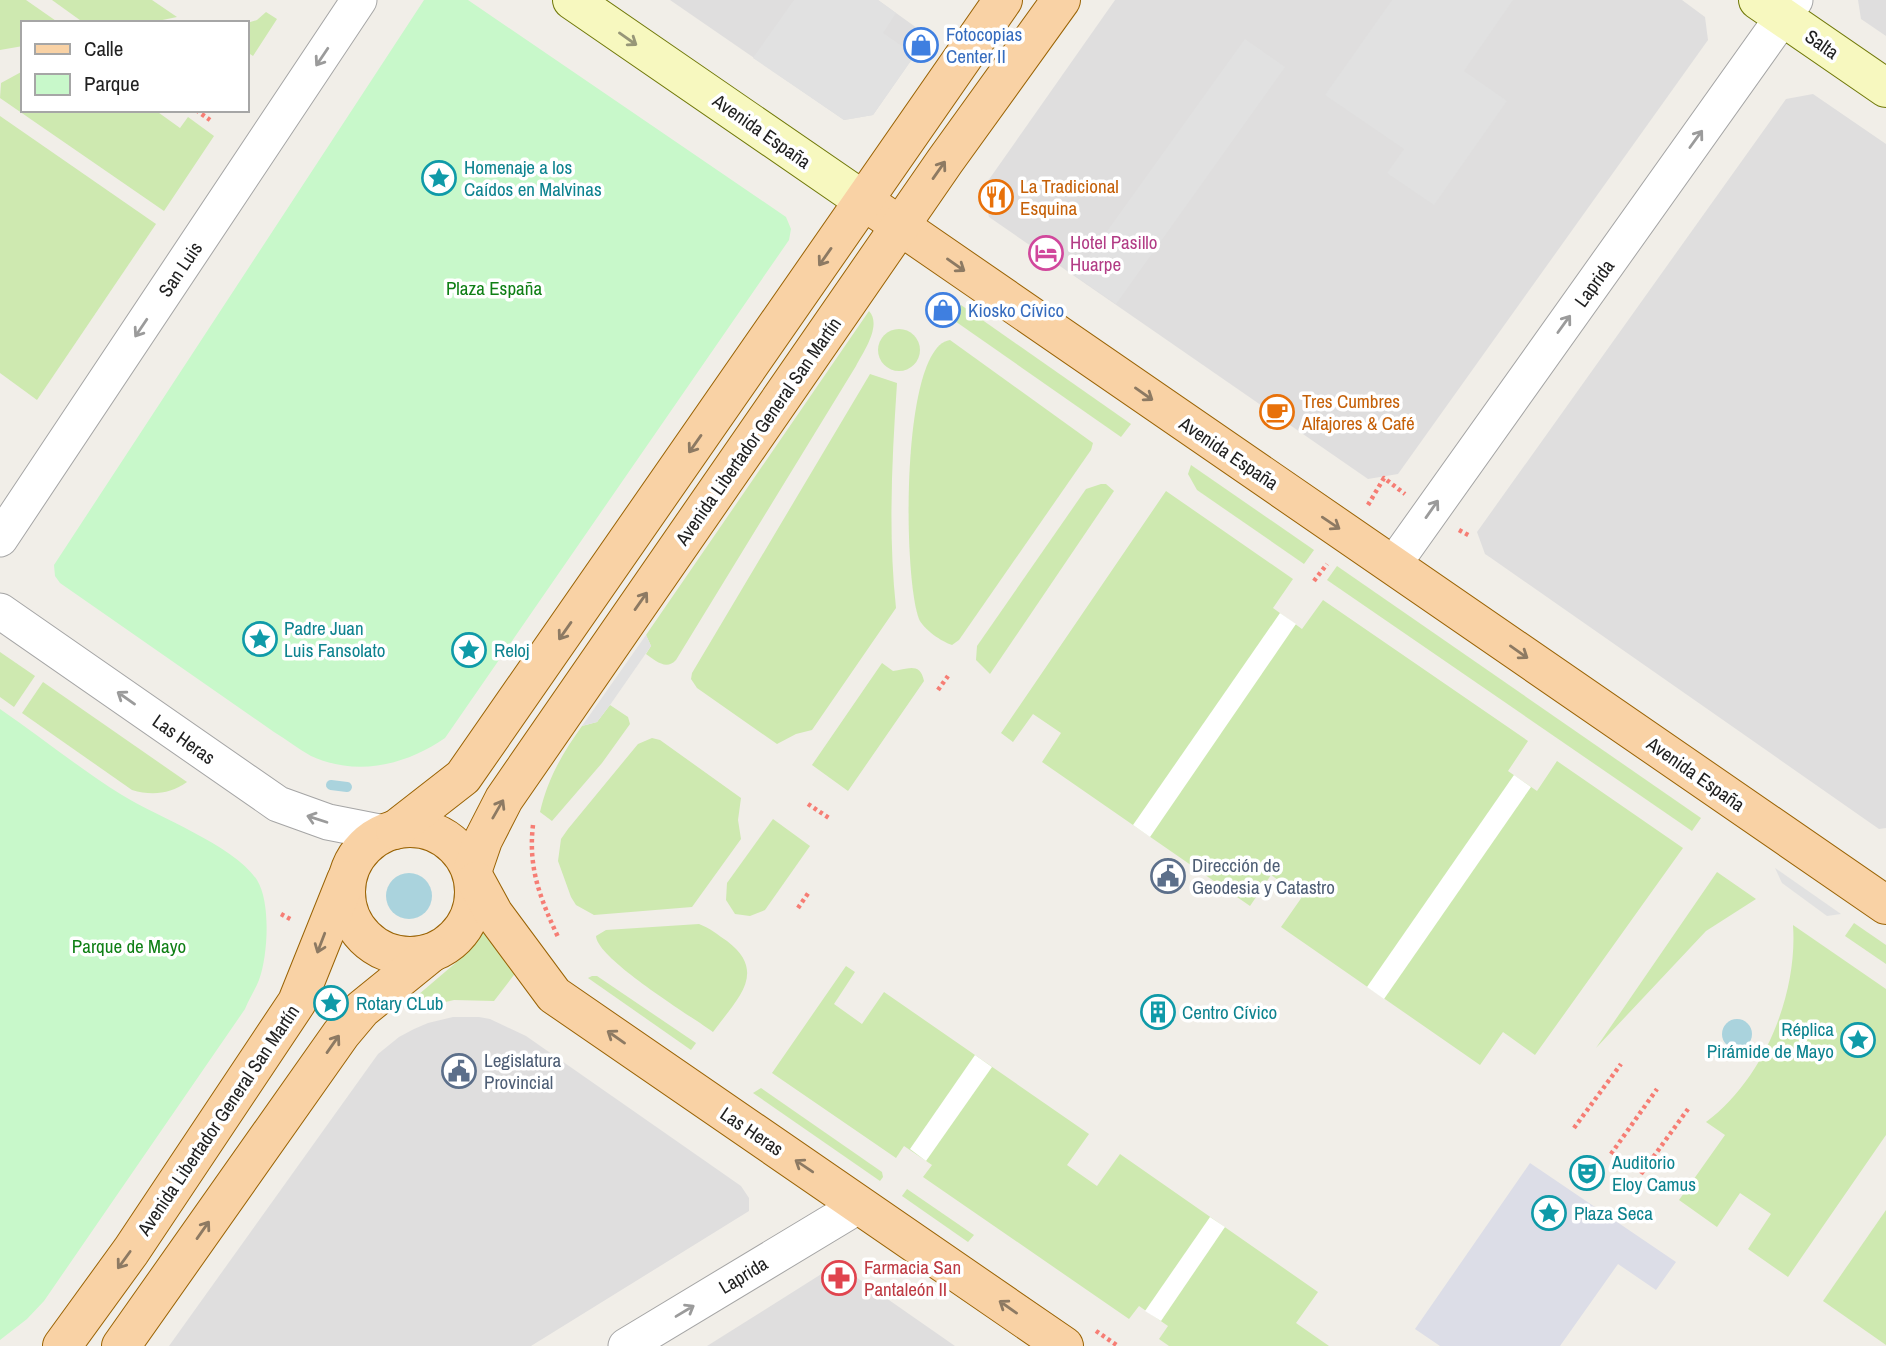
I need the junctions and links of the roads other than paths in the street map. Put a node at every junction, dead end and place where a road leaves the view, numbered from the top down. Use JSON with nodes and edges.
{"nodes":[{"id":1,"x":359,"y":0,"type":"edge"},
{"id":2,"x":572,"y":0,"type":"edge"},
{"id":3,"x":1003,"y":0,"type":"edge"},
{"id":4,"x":1061,"y":0,"type":"edge"},
{"id":5,"x":1778,"y":6,"type":"edge"},
{"id":6,"x":1886,"y":88,"type":"edge"},
{"id":7,"x":864,"y":201,"type":"junction"},
{"id":8,"x":900,"y":227,"type":"junction"},
{"id":9,"x":0,"y":539,"type":"edge"},
{"id":10,"x":1393,"y":565,"type":"junction"},
{"id":11,"x":0,"y":611,"type":"edge"},
{"id":12,"x":390,"y":832,"type":"junction"},
{"id":13,"x":474,"y":876,"type":"junction"},
{"id":14,"x":346,"y":880,"type":"junction"},
{"id":15,"x":1886,"y":905,"type":"edge"},
{"id":16,"x":431,"y":953,"type":"junction"},
{"id":17,"x":860,"y":1205,"type":"junction"},
{"id":18,"x":1080,"y":1338,"type":"edge"},
{"id":19,"x":62,"y":1346,"type":"edge"},
{"id":20,"x":121,"y":1346,"type":"edge"},
{"id":21,"x":626,"y":1346,"type":"edge"}],
"edges":[{"from":1,"to":9,"type":"street","name":"San Luis","one_way":true},
{"from":2,"to":7,"type":"main road","name":"Avenida España","one_way":true},
{"from":3,"to":7,"type":"main road"},
{"from":8,"to":4,"type":"main road","name":"Avenida Libertador General San Martín","one_way":true},
{"from":5,"to":6,"type":"main road","name":"Salta"},
{"from":10,"to":5,"type":"street","name":"Laprida","one_way":true},
{"from":7,"to":8,"type":"main road","name":"Avenida España"},
{"from":7,"to":12,"type":"main road","one_way":true},
{"from":8,"to":10,"type":"main road","name":"Avenida España","one_way":true},
{"from":13,"to":8,"type":"main road","name":"Avenida Libertador General San Martín","one_way":true},
{"from":10,"to":15,"type":"main road","name":"Avenida España","one_way":true},
{"from":12,"to":11,"type":"street","name":"Las Heras","one_way":true},
{"from":12,"to":13,"type":"main road"},
{"from":12,"to":14,"type":"main road"},
{"from":13,"to":16,"type":"main road"},
{"from":17,"to":13,"type":"main road","name":"Las Heras","one_way":true},
{"from":14,"to":16,"type":"main road"},
{"from":14,"to":19,"type":"main road","name":"Avenida Libertador General San Martín","one_way":true},
{"from":20,"to":16,"type":"main road","one_way":true},
{"from":18,"to":17,"type":"main road","name":"Las Heras","one_way":true},
{"from":21,"to":17,"type":"street","name":"Laprida","one_way":true}]}
